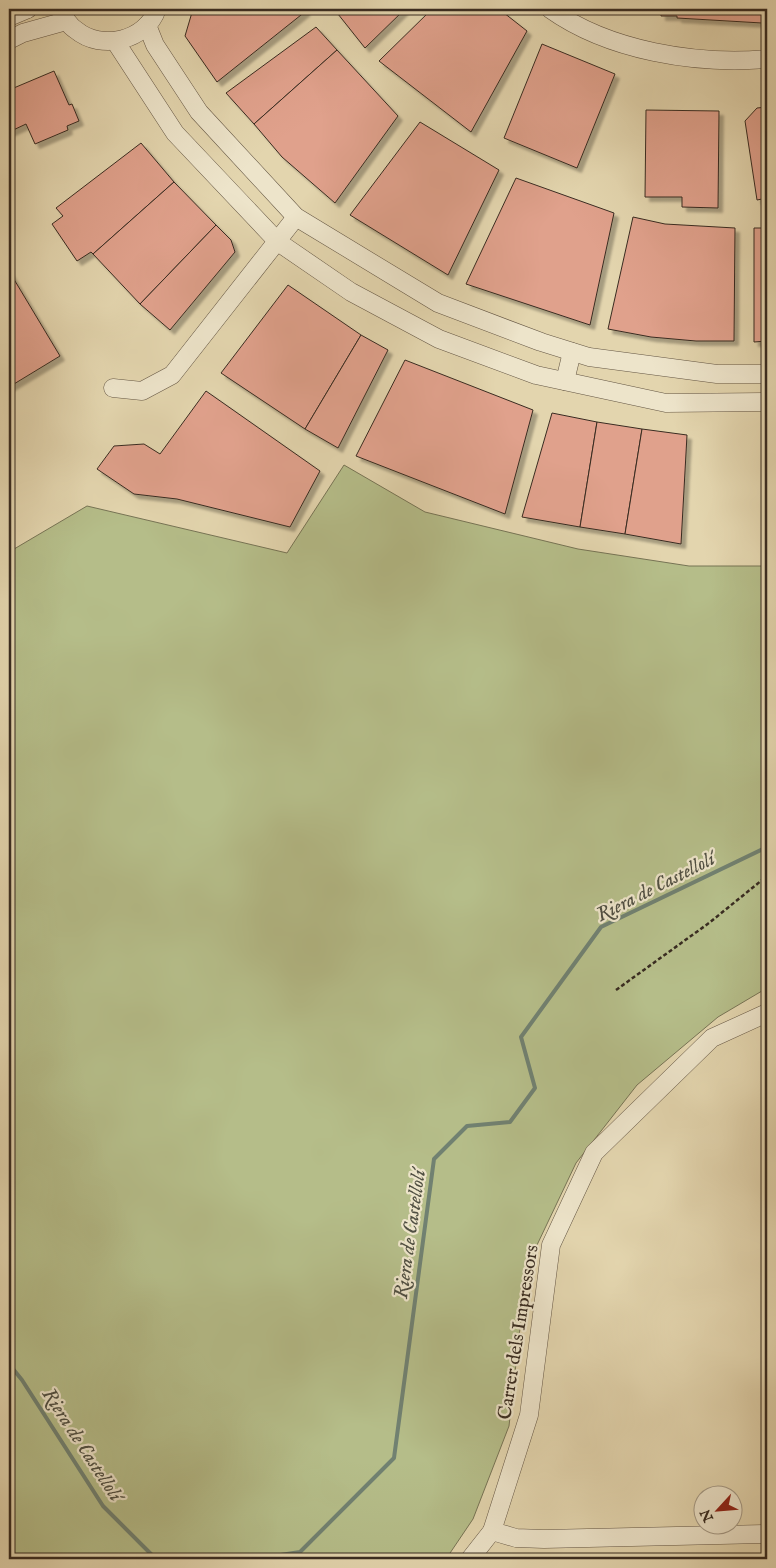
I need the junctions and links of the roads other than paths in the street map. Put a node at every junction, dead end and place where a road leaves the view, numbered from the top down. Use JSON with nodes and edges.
{"nodes":[{"id":1,"x":28,"y":9,"type":"edge"},
{"id":2,"x":157,"y":9,"type":"edge"},
{"id":3,"x":550,"y":9,"type":"edge"},
{"id":4,"x":63,"y":15,"type":"edge"},
{"id":5,"x":9,"y":17,"type":"edge"},
{"id":6,"x":147,"y":25,"type":"junction"},
{"id":7,"x":9,"y":40,"type":"edge"},
{"id":8,"x":115,"y":41,"type":"junction"},
{"id":9,"x":767,"y":59,"type":"edge"},
{"id":10,"x":296,"y":217,"type":"junction"},
{"id":11,"x":278,"y":242,"type":"junction"},
{"id":12,"x":572,"y":352,"type":"junction"},
{"id":13,"x":767,"y":374,"type":"edge"},
{"id":14,"x":565,"y":381,"type":"junction"},
{"id":15,"x":113,"y":388,"type":"dead end"},
{"id":16,"x":767,"y":402,"type":"edge"},
{"id":17,"x":767,"y":1013,"type":"edge"},
{"id":18,"x":492,"y":1531,"type":"junction"},
{"id":19,"x":767,"y":1534,"type":"edge"},
{"id":20,"x":470,"y":1559,"type":"edge"}],
"edges":[{"from":1,"to":5,"type":"street"},
{"from":2,"to":6,"type":"street"},
{"from":3,"to":9,"type":"street"},
{"from":4,"to":7,"type":"street"},
{"from":4,"to":8,"type":"street"},
{"from":6,"to":8,"type":"street"},
{"from":6,"to":10,"type":"street"},
{"from":8,"to":11,"type":"street"},
{"from":10,"to":11,"type":"street"},
{"from":10,"to":12,"type":"street"},
{"from":11,"to":14,"type":"street"},
{"from":11,"to":15,"type":"street"},
{"from":12,"to":13,"type":"street"},
{"from":12,"to":14,"type":"street"},
{"from":14,"to":16,"type":"street"},
{"from":17,"to":18,"type":"street","name":"Carrer dels Impressors"},
{"from":18,"to":19,"type":"street"},
{"from":18,"to":20,"type":"street","name":"Carrer dels Impressors"}]}
